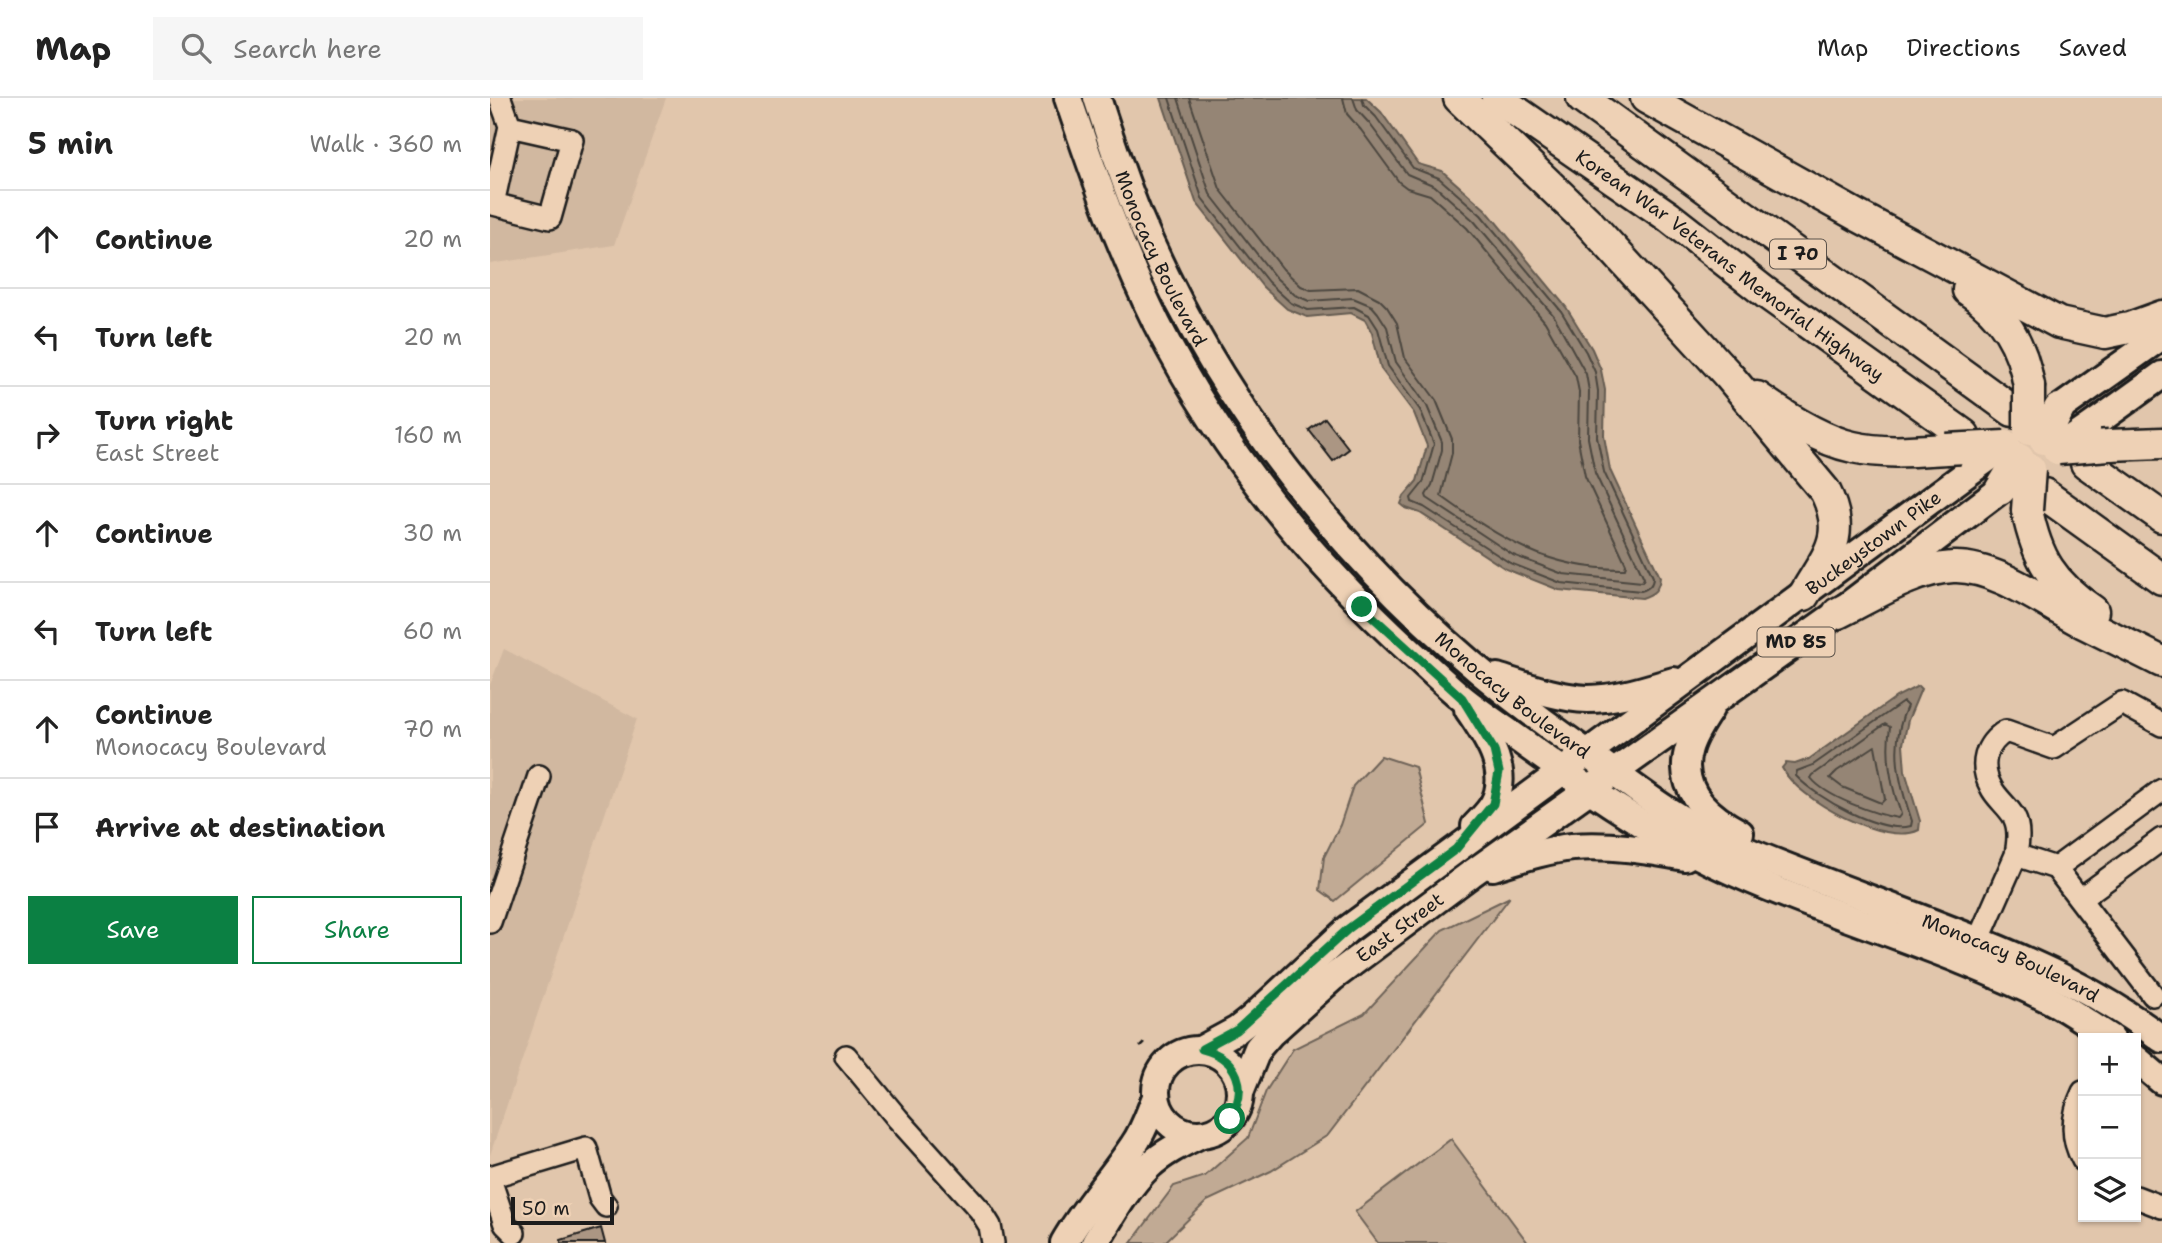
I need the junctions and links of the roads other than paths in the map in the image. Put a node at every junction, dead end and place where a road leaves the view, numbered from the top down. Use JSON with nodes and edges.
{"nodes":[{"id":1,"x":500,"y":98,"type":"edge"},
{"id":2,"x":1068,"y":98,"type":"edge"},
{"id":3,"x":1097,"y":98,"type":"edge"},
{"id":4,"x":1459,"y":98,"type":"edge"},
{"id":5,"x":1497,"y":98,"type":"edge"},
{"id":6,"x":1582,"y":98,"type":"edge"},
{"id":7,"x":1646,"y":98,"type":"edge"},
{"id":8,"x":510,"y":126,"type":"junction"},
{"id":9,"x":1858,"y":216,"type":"junction"},
{"id":10,"x":2162,"y":316,"type":"edge"},
{"id":11,"x":2162,"y":336,"type":"edge"},
{"id":12,"x":2162,"y":374,"type":"edge"},
{"id":13,"x":1729,"y":376,"type":"junction"},
{"id":14,"x":2059,"y":409,"type":"joint"},
{"id":15,"x":1955,"y":442,"type":"junction"},
{"id":16,"x":2162,"y":443,"type":"edge"},
{"id":17,"x":2094,"y":446,"type":"junction"},
{"id":18,"x":2030,"y":455,"type":"junction"},
{"id":19,"x":1973,"y":469,"type":"joint"},
{"id":20,"x":2000,"y":490,"type":"joint"},
{"id":21,"x":2162,"y":517,"type":"edge"},
{"id":22,"x":2162,"y":579,"type":"edge"},
{"id":23,"x":1804,"y":595,"type":"junction"},
{"id":24,"x":1838,"y":613,"type":"junction"},
{"id":25,"x":2162,"y":660,"type":"edge"},
{"id":26,"x":1481,"y":673,"type":"junction"},
{"id":27,"x":1693,"y":676,"type":"junction"},
{"id":28,"x":1717,"y":697,"type":"junction"},
{"id":29,"x":1462,"y":698,"type":"junction"},
{"id":30,"x":2162,"y":725,"type":"edge"},
{"id":31,"x":1587,"y":753,"type":"junction"},
{"id":32,"x":1563,"y":770,"type":"junction"},
{"id":33,"x":1613,"y":773,"type":"junction"},
{"id":34,"x":539,"y":776,"type":"dead end"},
{"id":35,"x":1589,"y":790,"type":"junction"},
{"id":36,"x":2162,"y":790,"type":"edge"},
{"id":37,"x":2162,"y":839,"type":"edge"},
{"id":38,"x":1456,"y":849,"type":"junction"},
{"id":39,"x":2016,"y":855,"type":"junction"},
{"id":40,"x":1714,"y":863,"type":"junction"},
{"id":41,"x":2056,"y":868,"type":"junction"},
{"id":42,"x":1471,"y":874,"type":"junction"},
{"id":43,"x":2080,"y":899,"type":"junction"},
{"id":44,"x":1889,"y":906,"type":"junction"},
{"id":45,"x":490,"y":922,"type":"edge"},
{"id":46,"x":1978,"y":940,"type":"junction"},
{"id":47,"x":2157,"y":991,"type":"edge"},
{"id":48,"x":2132,"y":1016,"type":"junction"},
{"id":49,"x":2104,"y":1033,"type":"edge"},
{"id":50,"x":2117,"y":1033,"type":"edge"},
{"id":51,"x":2162,"y":1039,"type":"edge"},
{"id":52,"x":1202,"y":1049,"type":"junction"},
{"id":53,"x":846,"y":1056,"type":"dead end"},
{"id":54,"x":2141,"y":1063,"type":"edge"},
{"id":55,"x":2162,"y":1081,"type":"edge"},
{"id":56,"x":1240,"y":1092,"type":"junction"},
{"id":57,"x":2082,"y":1096,"type":"edge"},
{"id":58,"x":1156,"y":1097,"type":"junction"},
{"id":59,"x":1201,"y":1134,"type":"junction"},
{"id":60,"x":2083,"y":1159,"type":"edge"},
{"id":61,"x":490,"y":1178,"type":"edge"},
{"id":62,"x":2141,"y":1199,"type":"edge"},
{"id":63,"x":606,"y":1206,"type":"dead end"},
{"id":64,"x":2162,"y":1207,"type":"edge"},
{"id":65,"x":514,"y":1233,"type":"dead end"},
{"id":66,"x":993,"y":1243,"type":"edge"},
{"id":67,"x":1064,"y":1243,"type":"edge"},
{"id":68,"x":1095,"y":1243,"type":"edge"}],
"edges":[{"from":1,"to":8,"type":"lane"},
{"from":2,"to":29,"type":"main road","name":"Monocacy Boulevard"},
{"from":3,"to":26,"type":"main road","name":"Monocacy Boulevard"},
{"from":4,"to":13,"type":"highway"},
{"from":5,"to":15,"type":"highway","name":"Korean War Veterans Memorial Highway","number":"I 70"},
{"from":6,"to":18,"type":"highway","number":"I 70"},
{"from":7,"to":9,"type":"highway"},
{"from":8,"to":8,"type":"lane"},
{"from":9,"to":10,"type":"highway"},
{"from":9,"to":18,"type":"highway","bridge":true},
{"from":11,"to":14,"type":"main road"},
{"from":12,"to":17,"type":"main road"},
{"from":13,"to":15,"type":"highway"},
{"from":13,"to":23,"type":"highway"},
{"from":14,"to":18,"type":"highway","bridge":true},
{"from":15,"to":18,"type":"highway","bridge":true},
{"from":16,"to":17,"type":"highway"},
{"from":17,"to":18,"type":"highway","bridge":true},
{"from":17,"to":21,"type":"highway"},
{"from":18,"to":19,"type":"highway","bridge":true},
{"from":18,"to":20,"type":"highway","bridge":true},
{"from":18,"to":22,"type":"highway","number":"I 70"},
{"from":18,"to":25,"type":"highway"},
{"from":19,"to":23,"type":"main road","name":"Buckeystown Pike","number":"MD 85"},
{"from":20,"to":24,"type":"main road","name":"Buckeystown Pike","number":"MD 85"},
{"from":23,"to":27,"type":"main road","name":"Buckeystown Pike","number":"MD 85"},
{"from":24,"to":25,"type":"highway"},
{"from":24,"to":28,"type":"main road","name":"Buckeystown Pike","number":"MD 85"},
{"from":26,"to":27,"type":"main road"},
{"from":26,"to":31,"type":"main road","name":"Monocacy Boulevard"},
{"from":27,"to":31,"type":"main road","name":"Buckeystown Pike","number":"MD 85"},
{"from":28,"to":33,"type":"main road","name":"Buckeystown Pike","number":"MD 85"},
{"from":28,"to":44,"type":"main road"},
{"from":29,"to":32,"type":"main road","name":"Monocacy Boulevard"},
{"from":29,"to":38,"type":"main road"},
{"from":30,"to":39,"type":"lane"},
{"from":31,"to":32,"type":"main road","name":"East Street","number":"MD 85"},
{"from":31,"to":33,"type":"main road","name":"Monocacy Boulevard"},
{"from":32,"to":35,"type":"main road","name":"Monocacy Boulevard"},
{"from":32,"to":38,"type":"main road","name":"East Street"},
{"from":33,"to":35,"type":"main road","name":"Buckeystown Pike","number":"MD 85"},
{"from":33,"to":44,"type":"main road","name":"Monocacy Boulevard"},
{"from":34,"to":45,"type":"lane"},
{"from":35,"to":40,"type":"main road","name":"Monocacy Boulevard"},
{"from":35,"to":42,"type":"main road","name":"East Street"},
{"from":36,"to":41,"type":"lane"},
{"from":37,"to":43,"type":"lane"},
{"from":38,"to":52,"type":"main road","name":"East Street"},
{"from":39,"to":41,"type":"lane"},
{"from":39,"to":46,"type":"lane"},
{"from":40,"to":42,"type":"main road"},
{"from":40,"to":49,"type":"main road","name":"Monocacy Boulevard"},
{"from":41,"to":43,"type":"lane"},
{"from":42,"to":56,"type":"main road","name":"East Street"},
{"from":43,"to":47,"type":"lane"},
{"from":44,"to":46,"type":"main road","name":"Monocacy Boulevard"},
{"from":46,"to":48,"type":"main road","name":"Monocacy Boulevard"},
{"from":47,"to":48,"type":"lane"},
{"from":48,"to":50,"type":"lane"},
{"from":48,"to":51,"type":"main road","name":"Monocacy Boulevard"},
{"from":52,"to":56,"type":"main road"},
{"from":52,"to":58,"type":"main road"},
{"from":53,"to":66,"type":"lane"},
{"from":54,"to":55,"type":"main road"},
{"from":56,"to":59,"type":"main road"},
{"from":57,"to":60,"type":"lane"},
{"from":58,"to":59,"type":"main road"},
{"from":58,"to":67,"type":"main road"},
{"from":59,"to":68,"type":"main road"},
{"from":61,"to":63,"type":"lane"},
{"from":61,"to":65,"type":"lane"},
{"from":62,"to":64,"type":"lane"}]}
